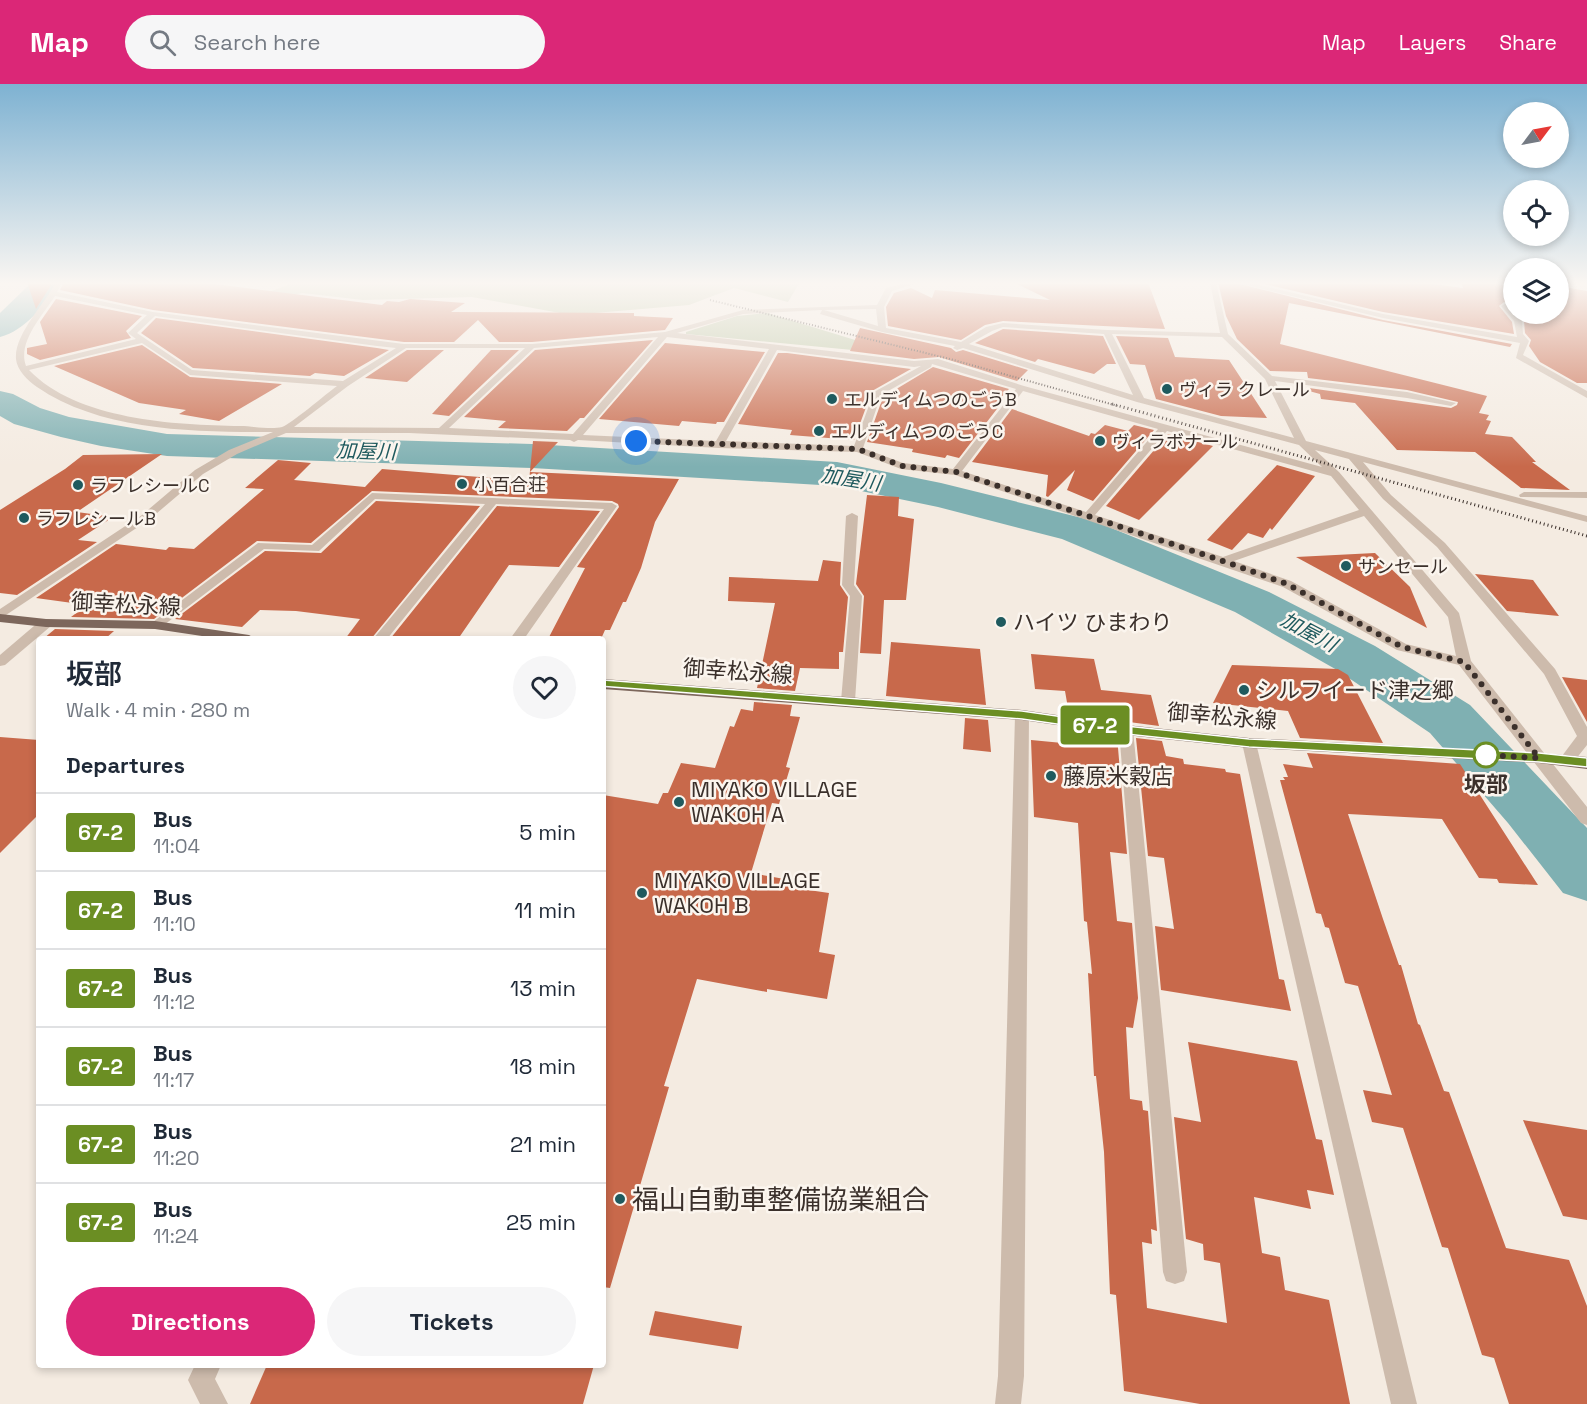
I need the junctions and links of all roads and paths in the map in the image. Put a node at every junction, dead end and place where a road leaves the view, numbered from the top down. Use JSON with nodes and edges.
{"nodes":[{"id":1,"x":23,"y":344,"type":"edge"},
{"id":2,"x":129,"y":344,"type":"edge"},
{"id":3,"x":149,"y":344,"type":"edge"},
{"id":4,"x":375,"y":344,"type":"edge"},
{"id":5,"x":559,"y":344,"type":"edge"},
{"id":6,"x":657,"y":344,"type":"edge"},
{"id":7,"x":734,"y":344,"type":"edge"},
{"id":8,"x":955,"y":344,"type":"edge"},
{"id":9,"x":1113,"y":344,"type":"edge"},
{"id":10,"x":1235,"y":344,"type":"edge"},
{"id":11,"x":1524,"y":344,"type":"edge"},
{"id":12,"x":962,"y":345,"type":"junction"},
{"id":13,"x":404,"y":346,"type":"junction"},
{"id":14,"x":532,"y":346,"type":"junction"},
{"id":15,"x":773,"y":349,"type":"junction"},
{"id":16,"x":935,"y":361,"type":"junction"},
{"id":17,"x":22,"y":369,"type":"junction"},
{"id":18,"x":1269,"y":378,"type":"junction"},
{"id":19,"x":345,"y":384,"type":"junction"},
{"id":20,"x":1021,"y":388,"type":"junction"},
{"id":21,"x":1587,"y":395,"type":"edge"},
{"id":22,"x":1140,"y":400,"type":"junction"},
{"id":23,"x":1451,"y":404,"type":"dead end"},
{"id":24,"x":1164,"y":428,"type":"junction"},
{"id":25,"x":441,"y":431,"type":"junction"},
{"id":26,"x":280,"y":432,"type":"junction"},
{"id":27,"x":574,"y":439,"type":"junction"},
{"id":28,"x":1301,"y":442,"type":"junction"},
{"id":29,"x":719,"y":445,"type":"junction"},
{"id":30,"x":858,"y":449,"type":"junction"},
{"id":31,"x":1353,"y":457,"type":"junction"},
{"id":32,"x":956,"y":472,"type":"junction"},
{"id":33,"x":1335,"y":474,"type":"junction"},
{"id":34,"x":1587,"y":495,"type":"edge"},
{"id":35,"x":1506,"y":496,"type":"junction"},
{"id":36,"x":494,"y":501,"type":"junction"},
{"id":37,"x":1367,"y":511,"type":"junction"},
{"id":38,"x":852,"y":516,"type":"dead end"},
{"id":39,"x":1088,"y":516,"type":"junction"},
{"id":40,"x":1587,"y":519,"type":"edge"},
{"id":41,"x":1223,"y":561,"type":"junction"},
{"id":42,"x":0,"y":616,"type":"edge"},
{"id":43,"x":46,"y":623,"type":"junction"},
{"id":44,"x":155,"y":625,"type":"junction"},
{"id":45,"x":229,"y":636,"type":"edge"},
{"id":46,"x":382,"y":636,"type":"edge"},
{"id":47,"x":519,"y":636,"type":"edge"},
{"id":48,"x":0,"y":662,"type":"edge"},
{"id":49,"x":1464,"y":662,"type":"junction"},
{"id":50,"x":606,"y":684,"type":"edge"},
{"id":51,"x":848,"y":701,"type":"junction"},
{"id":52,"x":1022,"y":715,"type":"junction"},
{"id":53,"x":1126,"y":730,"type":"junction"},
{"id":54,"x":1249,"y":743,"type":"junction"},
{"id":55,"x":1539,"y":758,"type":"junction"},
{"id":56,"x":1567,"y":760,"type":"junction"},
{"id":57,"x":1587,"y":763,"type":"edge"},
{"id":58,"x":1587,"y":819,"type":"edge"},
{"id":59,"x":1175,"y":1272,"type":"dead end"},
{"id":60,"x":207,"y":1368,"type":"edge"},
{"id":61,"x":215,"y":1404,"type":"edge"},
{"id":62,"x":1008,"y":1404,"type":"edge"},
{"id":63,"x":1404,"y":1404,"type":"edge"}],
"edges":[{"from":1,"to":17,"type":"street"},
{"from":2,"to":17,"type":"street"},
{"from":3,"to":19,"type":"street"},
{"from":4,"to":13,"type":"street"},
{"from":5,"to":14,"type":"street"},
{"from":6,"to":27,"type":"street"},
{"from":7,"to":15,"type":"street"},
{"from":8,"to":12,"type":"street"},
{"from":9,"to":22,"type":"street"},
{"from":10,"to":18,"type":"street"},
{"from":11,"to":21,"type":"street"},
{"from":12,"to":16,"type":"street"},
{"from":12,"to":22,"type":"street"},
{"from":13,"to":14,"type":"street"},
{"from":13,"to":19,"type":"street"},
{"from":14,"to":25,"type":"street"},
{"from":15,"to":16,"type":"street"},
{"from":15,"to":29,"type":"street"},
{"from":16,"to":20,"type":"street"},
{"from":16,"to":30,"type":"street"},
{"from":17,"to":26,"type":"street"},
{"from":18,"to":23,"type":"street"},
{"from":18,"to":28,"type":"street"},
{"from":19,"to":26,"type":"street"},
{"from":20,"to":24,"type":"street"},
{"from":20,"to":32,"type":"street"},
{"from":22,"to":28,"type":"street"},
{"from":24,"to":33,"type":"street"},
{"from":24,"to":39,"type":"street"},
{"from":25,"to":26,"type":"street"},
{"from":25,"to":27,"type":"street"},
{"from":26,"to":42,"type":"street"},
{"from":27,"to":29,"type":"street"},
{"from":28,"to":31,"type":"street"},
{"from":28,"to":33,"type":"street"},
{"from":29,"to":30,"type":"street"},
{"from":30,"to":32,"type":"street"},
{"from":31,"to":35,"type":"street"},
{"from":31,"to":56,"type":"street"},
{"from":32,"to":39,"type":"street"},
{"from":33,"to":37,"type":"street"},
{"from":34,"to":35,"type":"street"},
{"from":35,"to":40,"type":"street"},
{"from":36,"to":44,"type":"street"},
{"from":36,"to":46,"type":"street"},
{"from":36,"to":47,"type":"street"},
{"from":37,"to":41,"type":"street"},
{"from":37,"to":49,"type":"street"},
{"from":38,"to":51,"type":"street"},
{"from":39,"to":41,"type":"street"},
{"from":41,"to":49,"type":"street"},
{"from":42,"to":43,"type":"main road","name":"御幸松永線"},
{"from":43,"to":44,"type":"main road","name":"御幸松永線"},
{"from":43,"to":48,"type":"street"},
{"from":44,"to":45,"type":"main road","name":"御幸松永線"},
{"from":49,"to":55,"type":"street"},
{"from":50,"to":51,"type":"main road","name":"御幸松永線"},
{"from":51,"to":52,"type":"main road","name":"御幸松永線"},
{"from":52,"to":53,"type":"main road","name":"御幸松永線"},
{"from":52,"to":62,"type":"street"},
{"from":53,"to":54,"type":"main road","name":"御幸松永線"},
{"from":53,"to":59,"type":"street"},
{"from":54,"to":55,"type":"main road","name":"御幸松永線"},
{"from":54,"to":63,"type":"street"},
{"from":55,"to":56,"type":"main road","name":"御幸松永線"},
{"from":55,"to":58,"type":"street"},
{"from":56,"to":57,"type":"main road","name":"御幸松永線"},
{"from":60,"to":61,"type":"street"}]}
